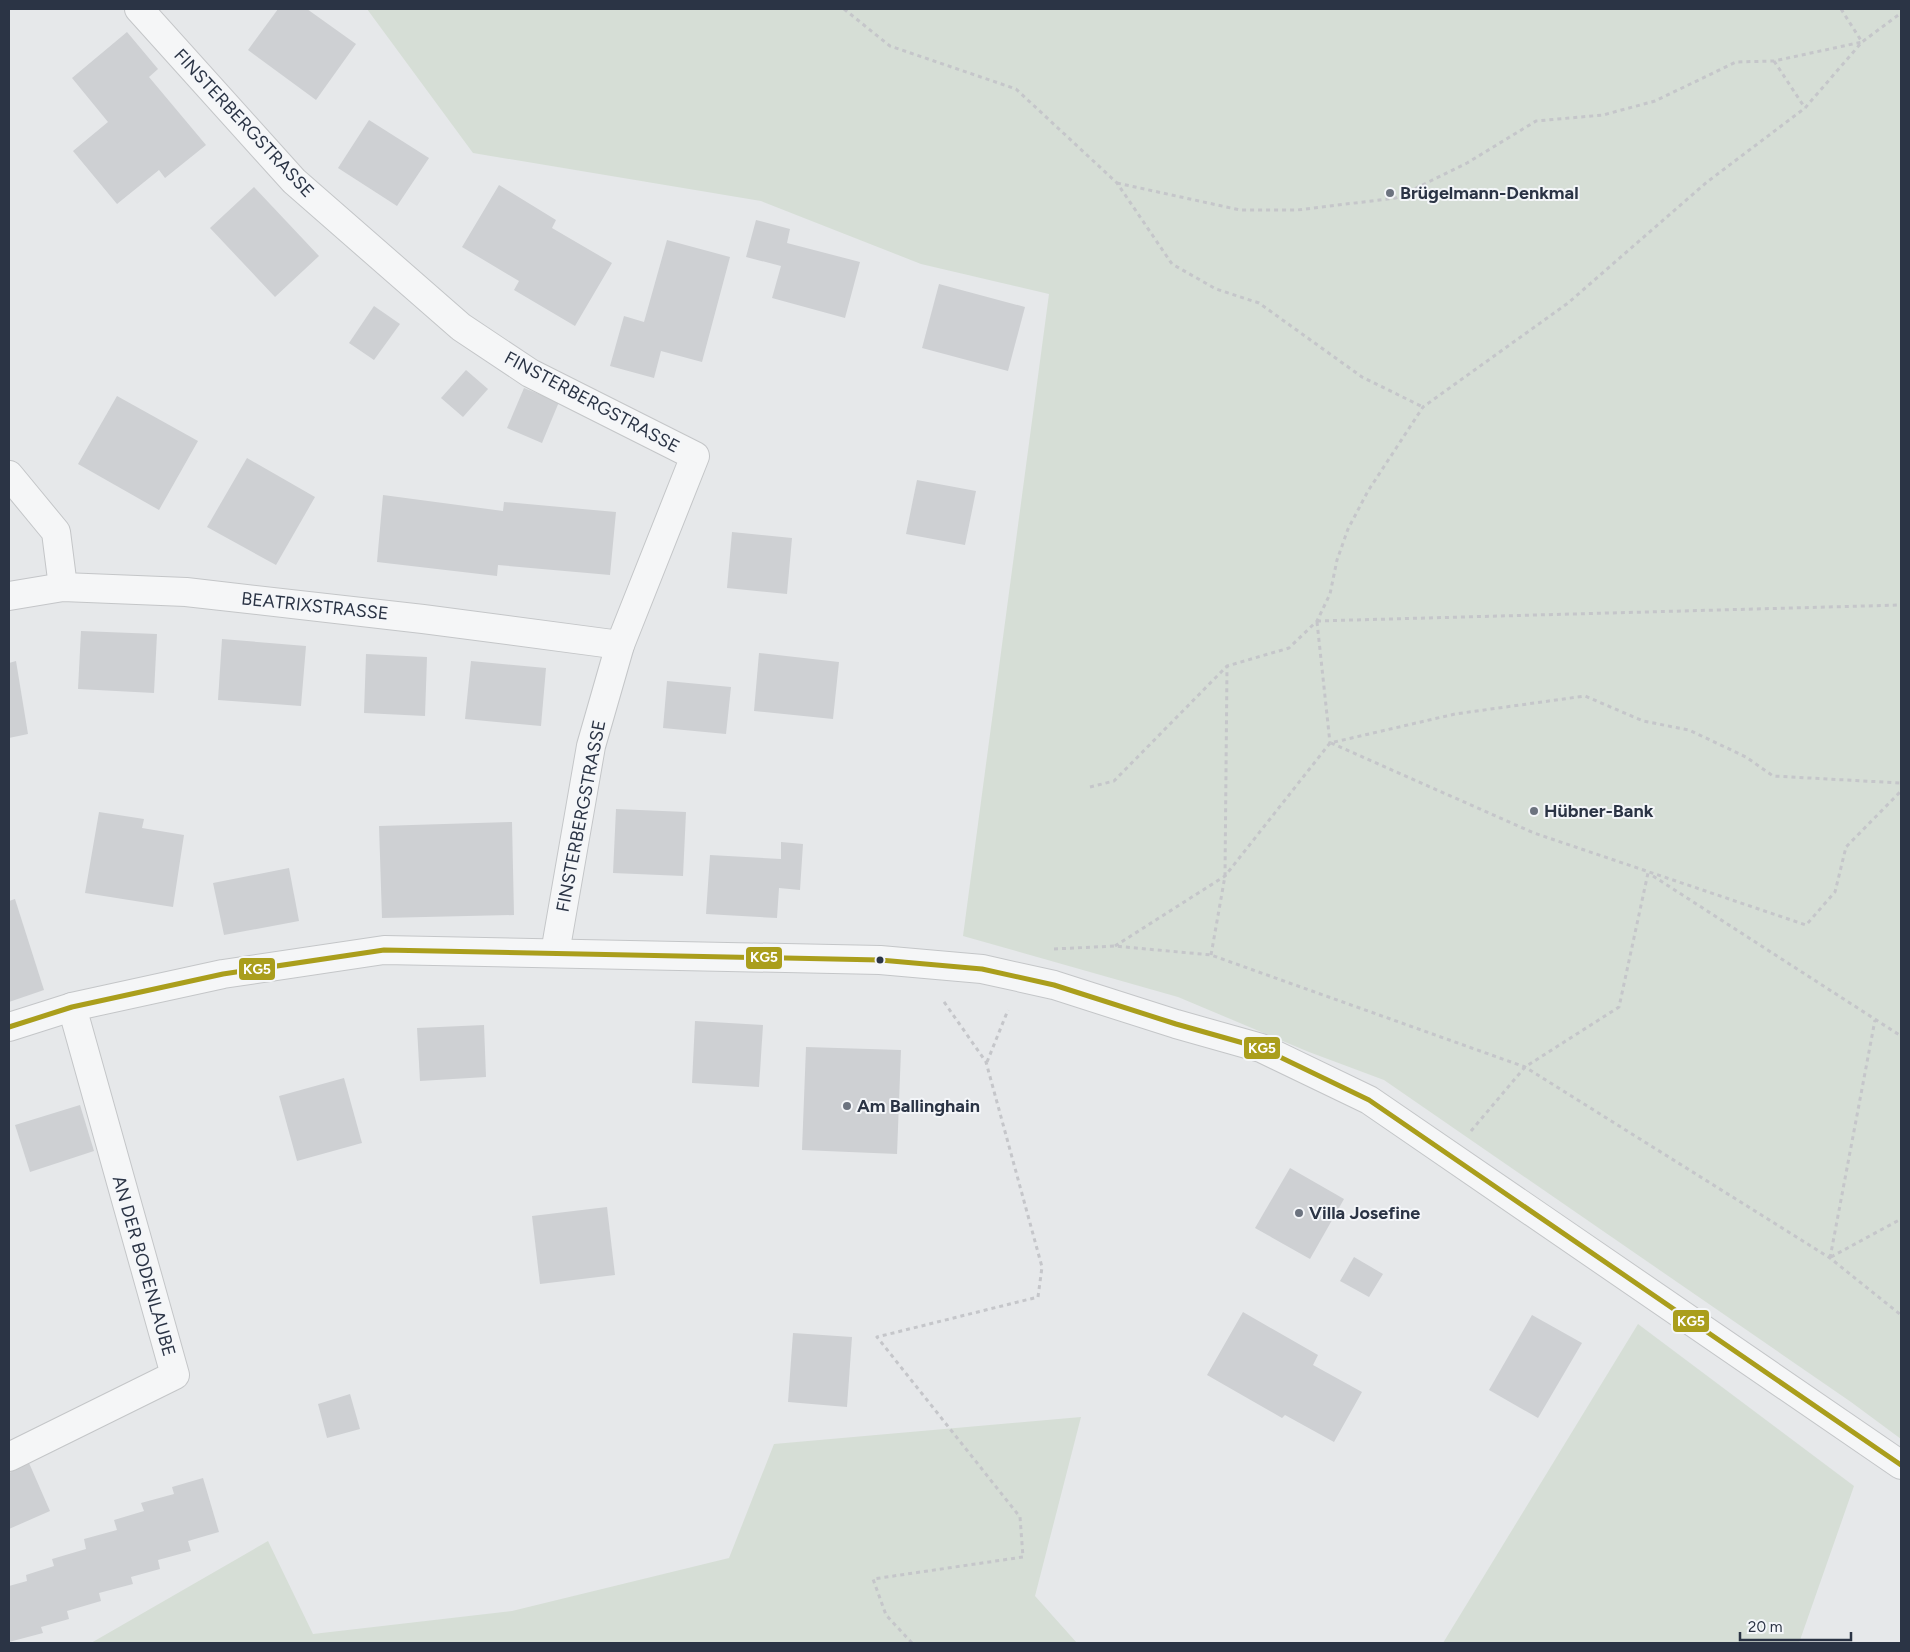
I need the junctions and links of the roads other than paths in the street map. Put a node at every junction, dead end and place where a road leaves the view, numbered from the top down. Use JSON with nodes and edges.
{"nodes":[{"id":1,"x":139,"y":9,"type":"edge"},
{"id":2,"x":9,"y":475,"type":"edge"},
{"id":3,"x":63,"y":587,"type":"junction"},
{"id":4,"x":9,"y":596,"type":"edge"},
{"id":5,"x":620,"y":645,"type":"junction"},
{"id":6,"x":555,"y":953,"type":"junction"},
{"id":7,"x":72,"y":1007,"type":"junction"},
{"id":8,"x":9,"y":1027,"type":"edge"},
{"id":9,"x":9,"y":1457,"type":"edge"},
{"id":10,"x":1901,"y":1465,"type":"edge"}],
"edges":[{"from":1,"to":5,"type":"street","name":"FINSTERBERGSTRASSE"},
{"from":2,"to":3,"type":"street"},
{"from":3,"to":4,"type":"street","name":"BEATRIXSTRASSE"},
{"from":3,"to":5,"type":"street","name":"BEATRIXSTRASSE"},
{"from":5,"to":6,"type":"street","name":"FINSTERBERGSTRASSE"},
{"from":6,"to":7,"type":"street"},
{"from":6,"to":10,"type":"street"},
{"from":7,"to":8,"type":"street"},
{"from":7,"to":9,"type":"street","name":"AN DER BODENLAUBE"}]}
